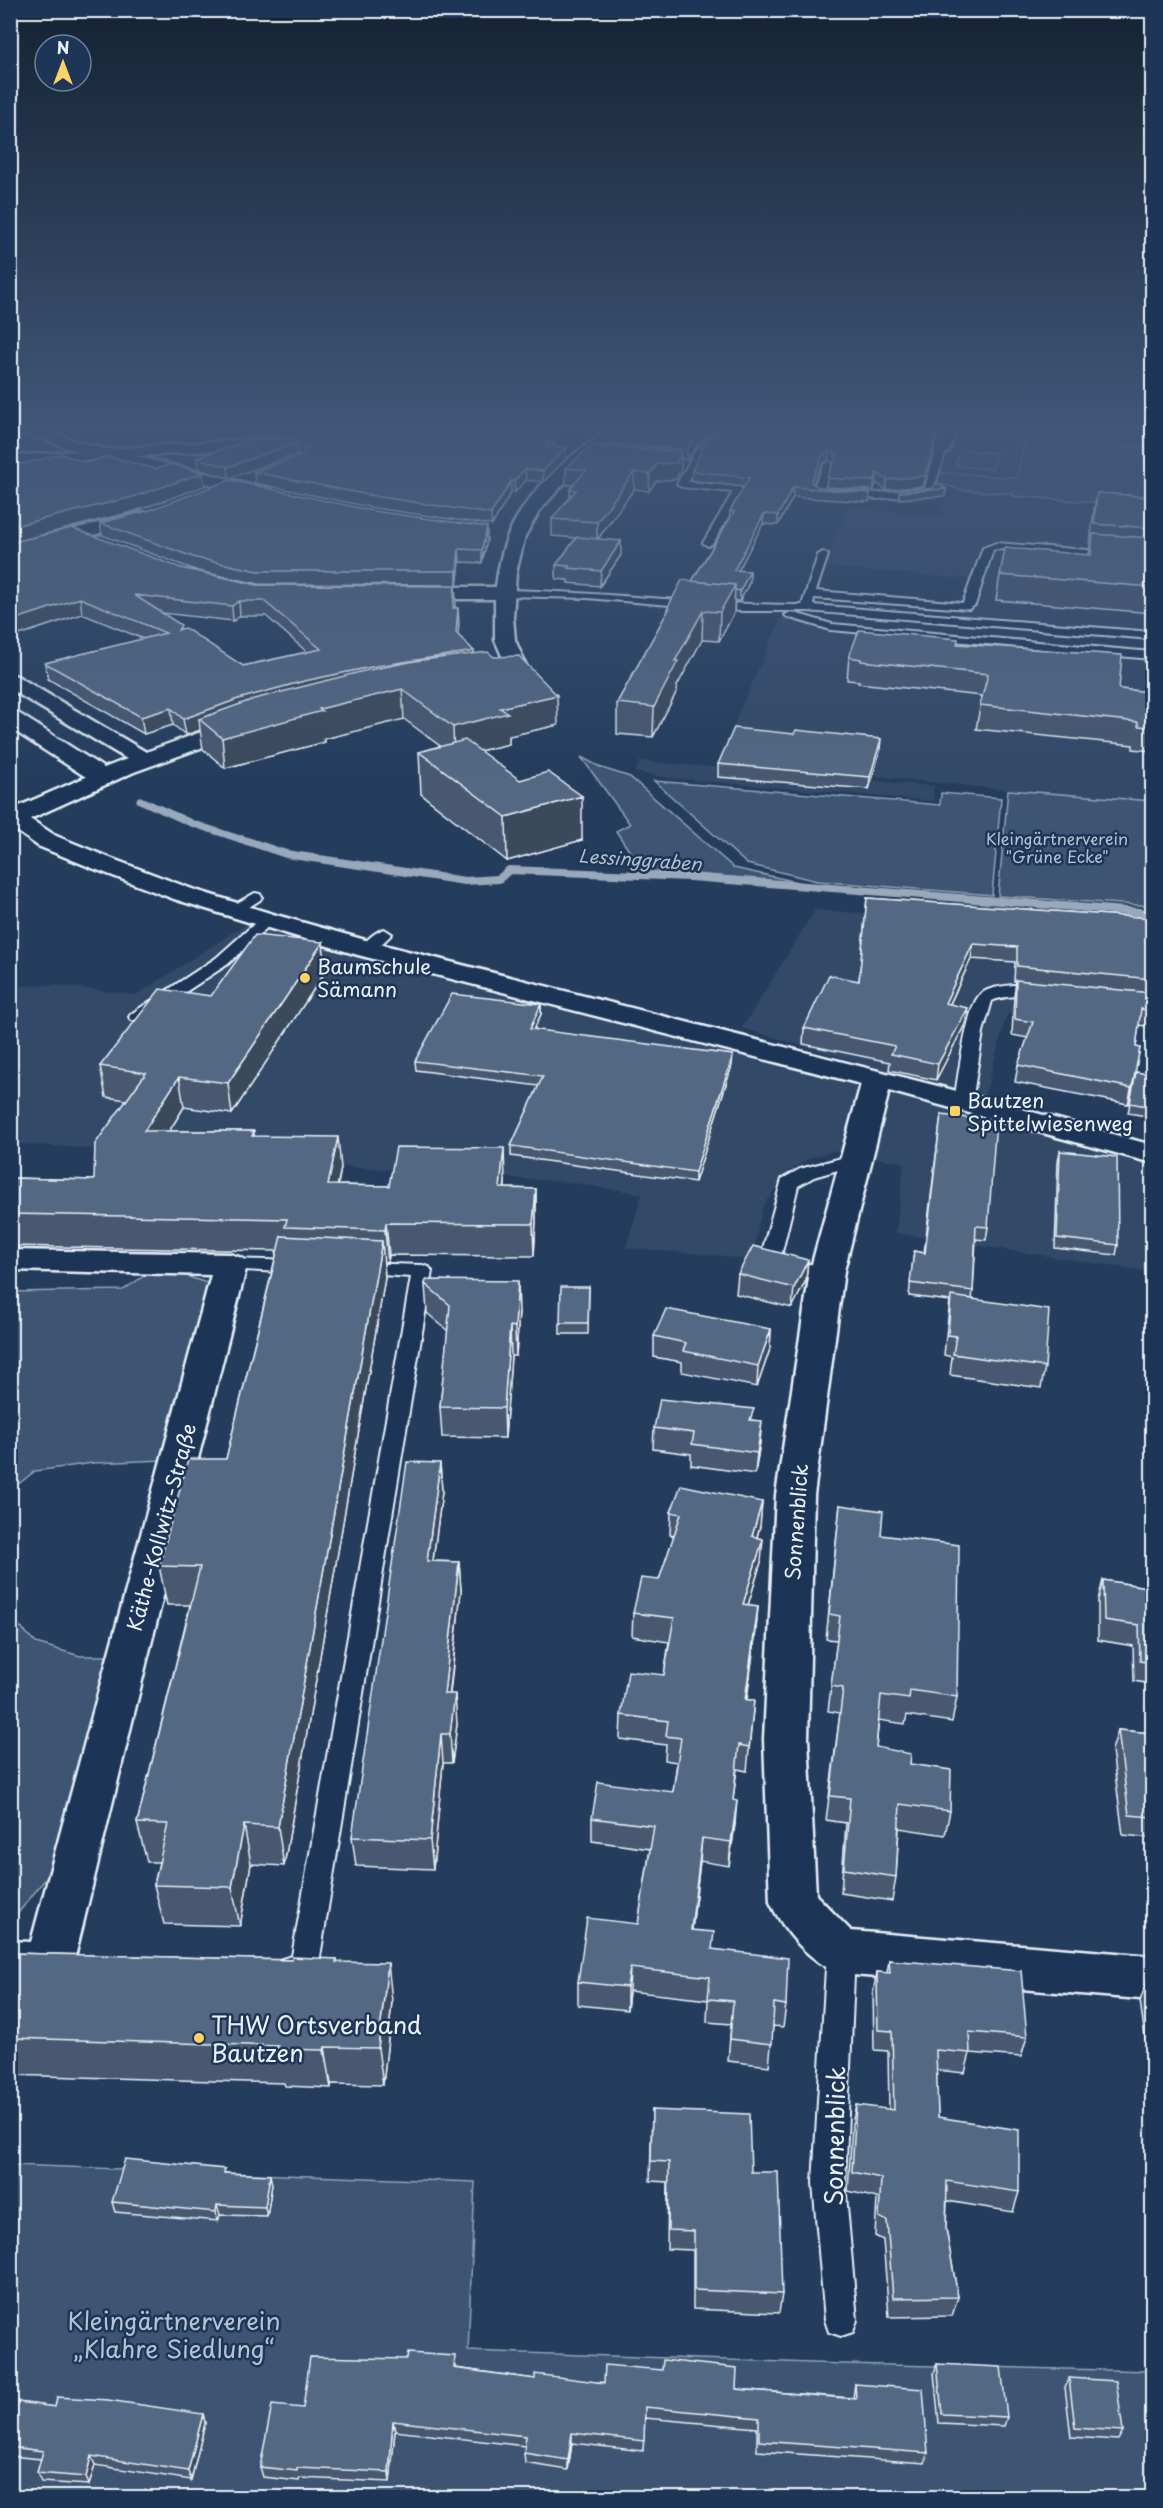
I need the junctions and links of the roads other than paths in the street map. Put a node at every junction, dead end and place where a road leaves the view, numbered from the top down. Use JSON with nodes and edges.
{"nodes":[{"id":1,"x":31,"y":546,"type":"edge"},
{"id":2,"x":514,"y":546,"type":"edge"},
{"id":3,"x":996,"y":546,"type":"edge"},
{"id":4,"x":997,"y":546,"type":"edge"},
{"id":5,"x":10,"y":551,"type":"edge"},
{"id":6,"x":824,"y":555,"type":"dead end"},
{"id":7,"x":1152,"y":558,"type":"edge"},
{"id":8,"x":386,"y":593,"type":"edge"},
{"id":9,"x":506,"y":593,"type":"junction"},
{"id":10,"x":809,"y":594,"type":"junction"},
{"id":11,"x":768,"y":608,"type":"junction"},
{"id":12,"x":807,"y":608,"type":"junction"},
{"id":13,"x":1152,"y":636,"type":"edge"},
{"id":14,"x":1152,"y":656,"type":"edge"},
{"id":15,"x":472,"y":675,"type":"edge"},
{"id":16,"x":10,"y":680,"type":"edge"},
{"id":17,"x":10,"y":718,"type":"edge"},
{"id":18,"x":259,"y":719,"type":"edge"},
{"id":19,"x":144,"y":760,"type":"junction"},
{"id":20,"x":102,"y":777,"type":"junction"},
{"id":21,"x":12,"y":819,"type":"edge"},
{"id":22,"x":267,"y":920,"type":"junction"},
{"id":23,"x":1063,"y":993,"type":"edge"},
{"id":24,"x":137,"y":1017,"type":"edge"},
{"id":25,"x":877,"y":1080,"type":"junction"},
{"id":26,"x":963,"y":1102,"type":"junction"},
{"id":27,"x":1152,"y":1154,"type":"edge"},
{"id":28,"x":856,"y":1159,"type":"junction"},
{"id":29,"x":10,"y":1260,"type":"edge"},
{"id":30,"x":230,"y":1265,"type":"junction"},
{"id":31,"x":827,"y":1273,"type":"junction"},
{"id":32,"x":841,"y":1952,"type":"junction"},
{"id":33,"x":44,"y":1964,"type":"edge"},
{"id":34,"x":269,"y":1969,"type":"edge"},
{"id":35,"x":1152,"y":1978,"type":"edge"},
{"id":36,"x":841,"y":2320,"type":"dead end"}],
"edges":[{"from":1,"to":5,"type":"street"},
{"from":2,"to":9,"type":"street"},
{"from":3,"to":10,"type":"lane"},
{"from":4,"to":7,"type":"lane"},
{"from":6,"to":10,"type":"lane"},
{"from":8,"to":9,"type":"street"},
{"from":9,"to":11,"type":"lane"},
{"from":9,"to":15,"type":"street"},
{"from":10,"to":12,"type":"lane"},
{"from":11,"to":12,"type":"lane"},
{"from":11,"to":14,"type":"lane"},
{"from":12,"to":13,"type":"lane"},
{"from":16,"to":19,"type":"street"},
{"from":17,"to":20,"type":"street"},
{"from":18,"to":19,"type":"street"},
{"from":19,"to":20,"type":"street"},
{"from":20,"to":21,"type":"street"},
{"from":21,"to":22,"type":"street"},
{"from":22,"to":24,"type":"lane"},
{"from":22,"to":25,"type":"street"},
{"from":23,"to":26,"type":"lane"},
{"from":25,"to":26,"type":"street"},
{"from":25,"to":28,"type":"street","name":"Sonnenblick"},
{"from":26,"to":27,"type":"street"},
{"from":28,"to":31,"type":"street","name":"Sonnenblick"},
{"from":28,"to":31,"type":"lane"},
{"from":29,"to":30,"type":"street"},
{"from":30,"to":33,"type":"street","name":"Käthe-Kollwitz-Straße"},
{"from":30,"to":34,"type":"lane"},
{"from":31,"to":32,"type":"street","name":"Sonnenblick"},
{"from":32,"to":35,"type":"street"},
{"from":32,"to":36,"type":"lane","name":"Sonnenblick"}]}
